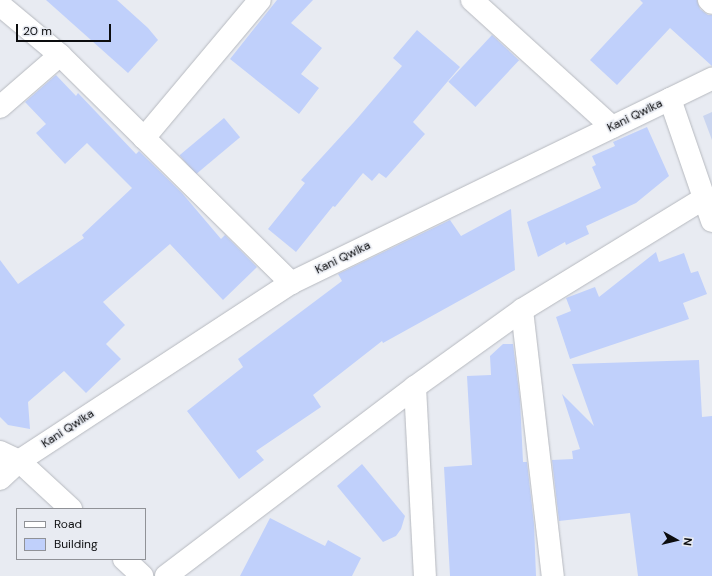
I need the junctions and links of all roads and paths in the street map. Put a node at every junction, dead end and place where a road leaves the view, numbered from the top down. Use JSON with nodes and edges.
{"nodes":[{"id":1,"x":260,"y":0,"type":"edge"},
{"id":2,"x":472,"y":0,"type":"edge"},
{"id":3,"x":709,"y":0,"type":"edge"},
{"id":4,"x":712,"y":3,"type":"edge"},
{"id":5,"x":0,"y":5,"type":"edge"},
{"id":6,"x":60,"y":56,"type":"junction"},
{"id":7,"x":712,"y":79,"type":"edge"},
{"id":8,"x":670,"y":99,"type":"junction"},
{"id":9,"x":0,"y":107,"type":"edge"},
{"id":10,"x":612,"y":127,"type":"junction"},
{"id":11,"x":144,"y":138,"type":"junction"},
{"id":12,"x":703,"y":199,"type":"junction"},
{"id":13,"x":712,"y":221,"type":"edge"},
{"id":14,"x":291,"y":283,"type":"junction"},
{"id":15,"x":522,"y":310,"type":"junction"},
{"id":16,"x":415,"y":387,"type":"junction"},
{"id":17,"x":10,"y":456,"type":"edge"},
{"id":18,"x":0,"y":479,"type":"edge"},
{"id":19,"x":70,"y":508,"type":"edge"},
{"id":20,"x":125,"y":560,"type":"edge"},
{"id":21,"x":185,"y":569,"type":"edge"},
{"id":22,"x":142,"y":576,"type":"edge"},
{"id":23,"x":166,"y":576,"type":"edge"},
{"id":24,"x":425,"y":576,"type":"edge"},
{"id":25,"x":554,"y":576,"type":"edge"}],
"edges":[{"from":1,"to":11,"type":"street"},
{"from":2,"to":10,"type":"street"},
{"from":3,"to":4,"type":"street"},
{"from":5,"to":6,"type":"street"},
{"from":6,"to":9,"type":"street"},
{"from":6,"to":11,"type":"street"},
{"from":7,"to":8,"type":"street","name":"Kani Qwlka"},
{"from":8,"to":10,"type":"street","name":"Kani Qwlka"},
{"from":8,"to":12,"type":"street"},
{"from":10,"to":14,"type":"street","name":"Kani Qwlka"},
{"from":11,"to":14,"type":"street"},
{"from":12,"to":13,"type":"street"},
{"from":12,"to":15,"type":"street"},
{"from":14,"to":17,"type":"street","name":"Kani Qwlka"},
{"from":15,"to":16,"type":"street"},
{"from":15,"to":25,"type":"street"},
{"from":16,"to":21,"type":"street"},
{"from":16,"to":24,"type":"street"},
{"from":17,"to":18,"type":"street","name":"Kani Qwlka"},
{"from":17,"to":19,"type":"street"},
{"from":20,"to":22,"type":"street"},
{"from":21,"to":23,"type":"street"}]}
